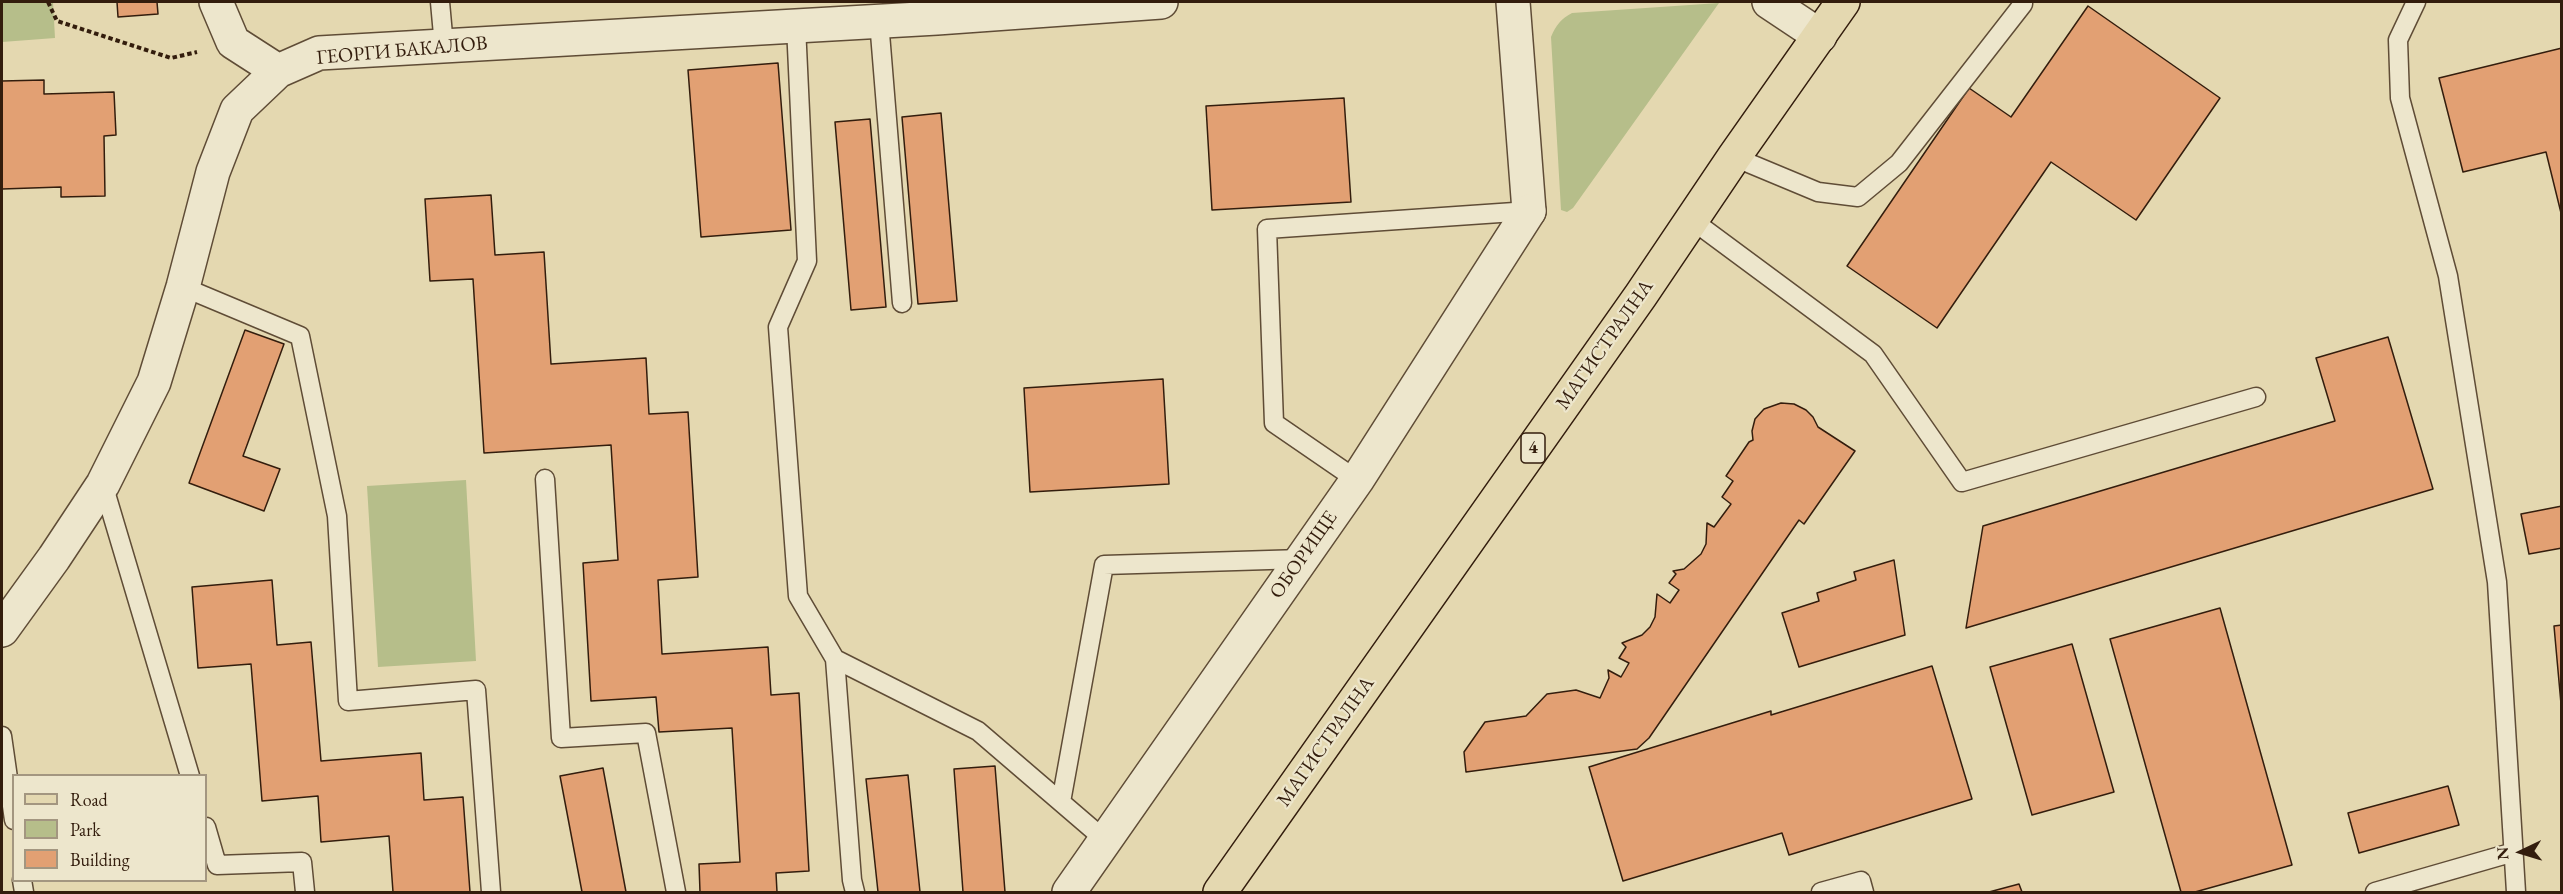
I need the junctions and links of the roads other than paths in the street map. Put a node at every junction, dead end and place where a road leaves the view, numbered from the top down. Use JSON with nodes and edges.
{"nodes":[{"id":1,"x":216,"y":2,"type":"edge"},
{"id":2,"x":440,"y":2,"type":"edge"},
{"id":3,"x":1161,"y":2,"type":"edge"},
{"id":4,"x":1513,"y":2,"type":"edge"},
{"id":5,"x":1769,"y":2,"type":"edge"},
{"id":6,"x":1843,"y":2,"type":"edge"},
{"id":7,"x":2416,"y":2,"type":"edge"},
{"id":8,"x":2023,"y":4,"type":"dead end"},
{"id":9,"x":937,"y":10,"type":"edge"},
{"id":10,"x":879,"y":21,"type":"junction"},
{"id":11,"x":796,"y":26,"type":"junction"},
{"id":12,"x":1820,"y":36,"type":"junction"},
{"id":13,"x":444,"y":46,"type":"junction"},
{"id":14,"x":278,"y":71,"type":"junction"},
{"id":15,"x":1734,"y":157,"type":"junction"},
{"id":16,"x":1529,"y":211,"type":"junction"},
{"id":17,"x":1692,"y":220,"type":"junction"},
{"id":18,"x":183,"y":287,"type":"junction"},
{"id":19,"x":902,"y":303,"type":"dead end"},
{"id":20,"x":2256,"y":397,"type":"dead end"},
{"id":21,"x":545,"y":479,"type":"dead end"},
{"id":22,"x":1357,"y":480,"type":"junction"},
{"id":23,"x":103,"y":484,"type":"junction"},
{"id":24,"x":1302,"y":559,"type":"junction"},
{"id":25,"x":2,"y":630,"type":"edge"},
{"id":26,"x":835,"y":659,"type":"junction"},
{"id":27,"x":2,"y":736,"type":"edge"},
{"id":28,"x":189,"y":774,"type":"edge"},
{"id":29,"x":1061,"y":802,"type":"junction"},
{"id":30,"x":12,"y":806,"type":"edge"},
{"id":31,"x":207,"y":831,"type":"edge"},
{"id":32,"x":1105,"y":840,"type":"junction"},
{"id":33,"x":2514,"y":852,"type":"junction"},
{"id":34,"x":305,"y":892,"type":"edge"},
{"id":35,"x":491,"y":892,"type":"edge"},
{"id":36,"x":676,"y":892,"type":"edge"},
{"id":37,"x":855,"y":892,"type":"edge"},
{"id":38,"x":1069,"y":892,"type":"edge"},
{"id":39,"x":1220,"y":892,"type":"edge"},
{"id":40,"x":1821,"y":892,"type":"edge"},
{"id":41,"x":1864,"y":892,"type":"edge"},
{"id":42,"x":2375,"y":892,"type":"edge"},
{"id":43,"x":2516,"y":892,"type":"edge"}],
"edges":[{"from":1,"to":14,"type":"street"},
{"from":2,"to":13,"type":"lane"},
{"from":3,"to":9,"type":"street","name":"ГЕОРГИ БАКАЛОВ"},
{"from":4,"to":16,"type":"street"},
{"from":5,"to":12,"type":"street"},
{"from":6,"to":12,"type":"main road","name":"МАГИСТРАЛНА","number":"4"},
{"from":7,"to":33,"type":"lane"},
{"from":8,"to":15,"type":"lane"},
{"from":9,"to":10,"type":"street","name":"ГЕОРГИ БАКАЛОВ"},
{"from":10,"to":11,"type":"street","name":"ГЕОРГИ БАКАЛОВ"},
{"from":10,"to":19,"type":"lane"},
{"from":11,"to":13,"type":"street","name":"ГЕОРГИ БАКАЛОВ"},
{"from":11,"to":26,"type":"lane"},
{"from":12,"to":15,"type":"main road","name":"МАГИСТРАЛНА","number":"4"},
{"from":13,"to":14,"type":"street","name":"ГЕОРГИ БАКАЛОВ"},
{"from":14,"to":18,"type":"street","name":"ГЕОРГИ БАКАЛОВ"},
{"from":15,"to":17,"type":"main road","name":"МАГИСТРАЛНА","number":"4"},
{"from":16,"to":22,"type":"street","name":"ОБОРИЩЕ"},
{"from":16,"to":22,"type":"lane"},
{"from":17,"to":20,"type":"lane"},
{"from":17,"to":39,"type":"main road","name":"МАГИСТРАЛНА","number":"4"},
{"from":18,"to":23,"type":"street","name":"ГЕОРГИ БАКАЛОВ"},
{"from":18,"to":35,"type":"lane"},
{"from":21,"to":36,"type":"lane"},
{"from":22,"to":24,"type":"street","name":"ОБОРИЩЕ"},
{"from":23,"to":25,"type":"street","name":"ГЕОРГИ БАКАЛОВ"},
{"from":23,"to":28,"type":"lane"},
{"from":24,"to":29,"type":"lane"},
{"from":24,"to":32,"type":"street","name":"ОБОРИЩЕ"},
{"from":26,"to":29,"type":"lane"},
{"from":26,"to":37,"type":"lane"},
{"from":27,"to":30,"type":"lane"},
{"from":29,"to":32,"type":"lane"},
{"from":31,"to":34,"type":"lane"},
{"from":32,"to":38,"type":"street","name":"ОБОРИЩЕ"},
{"from":33,"to":42,"type":"lane"},
{"from":33,"to":43,"type":"lane"},
{"from":40,"to":41,"type":"lane"}]}
